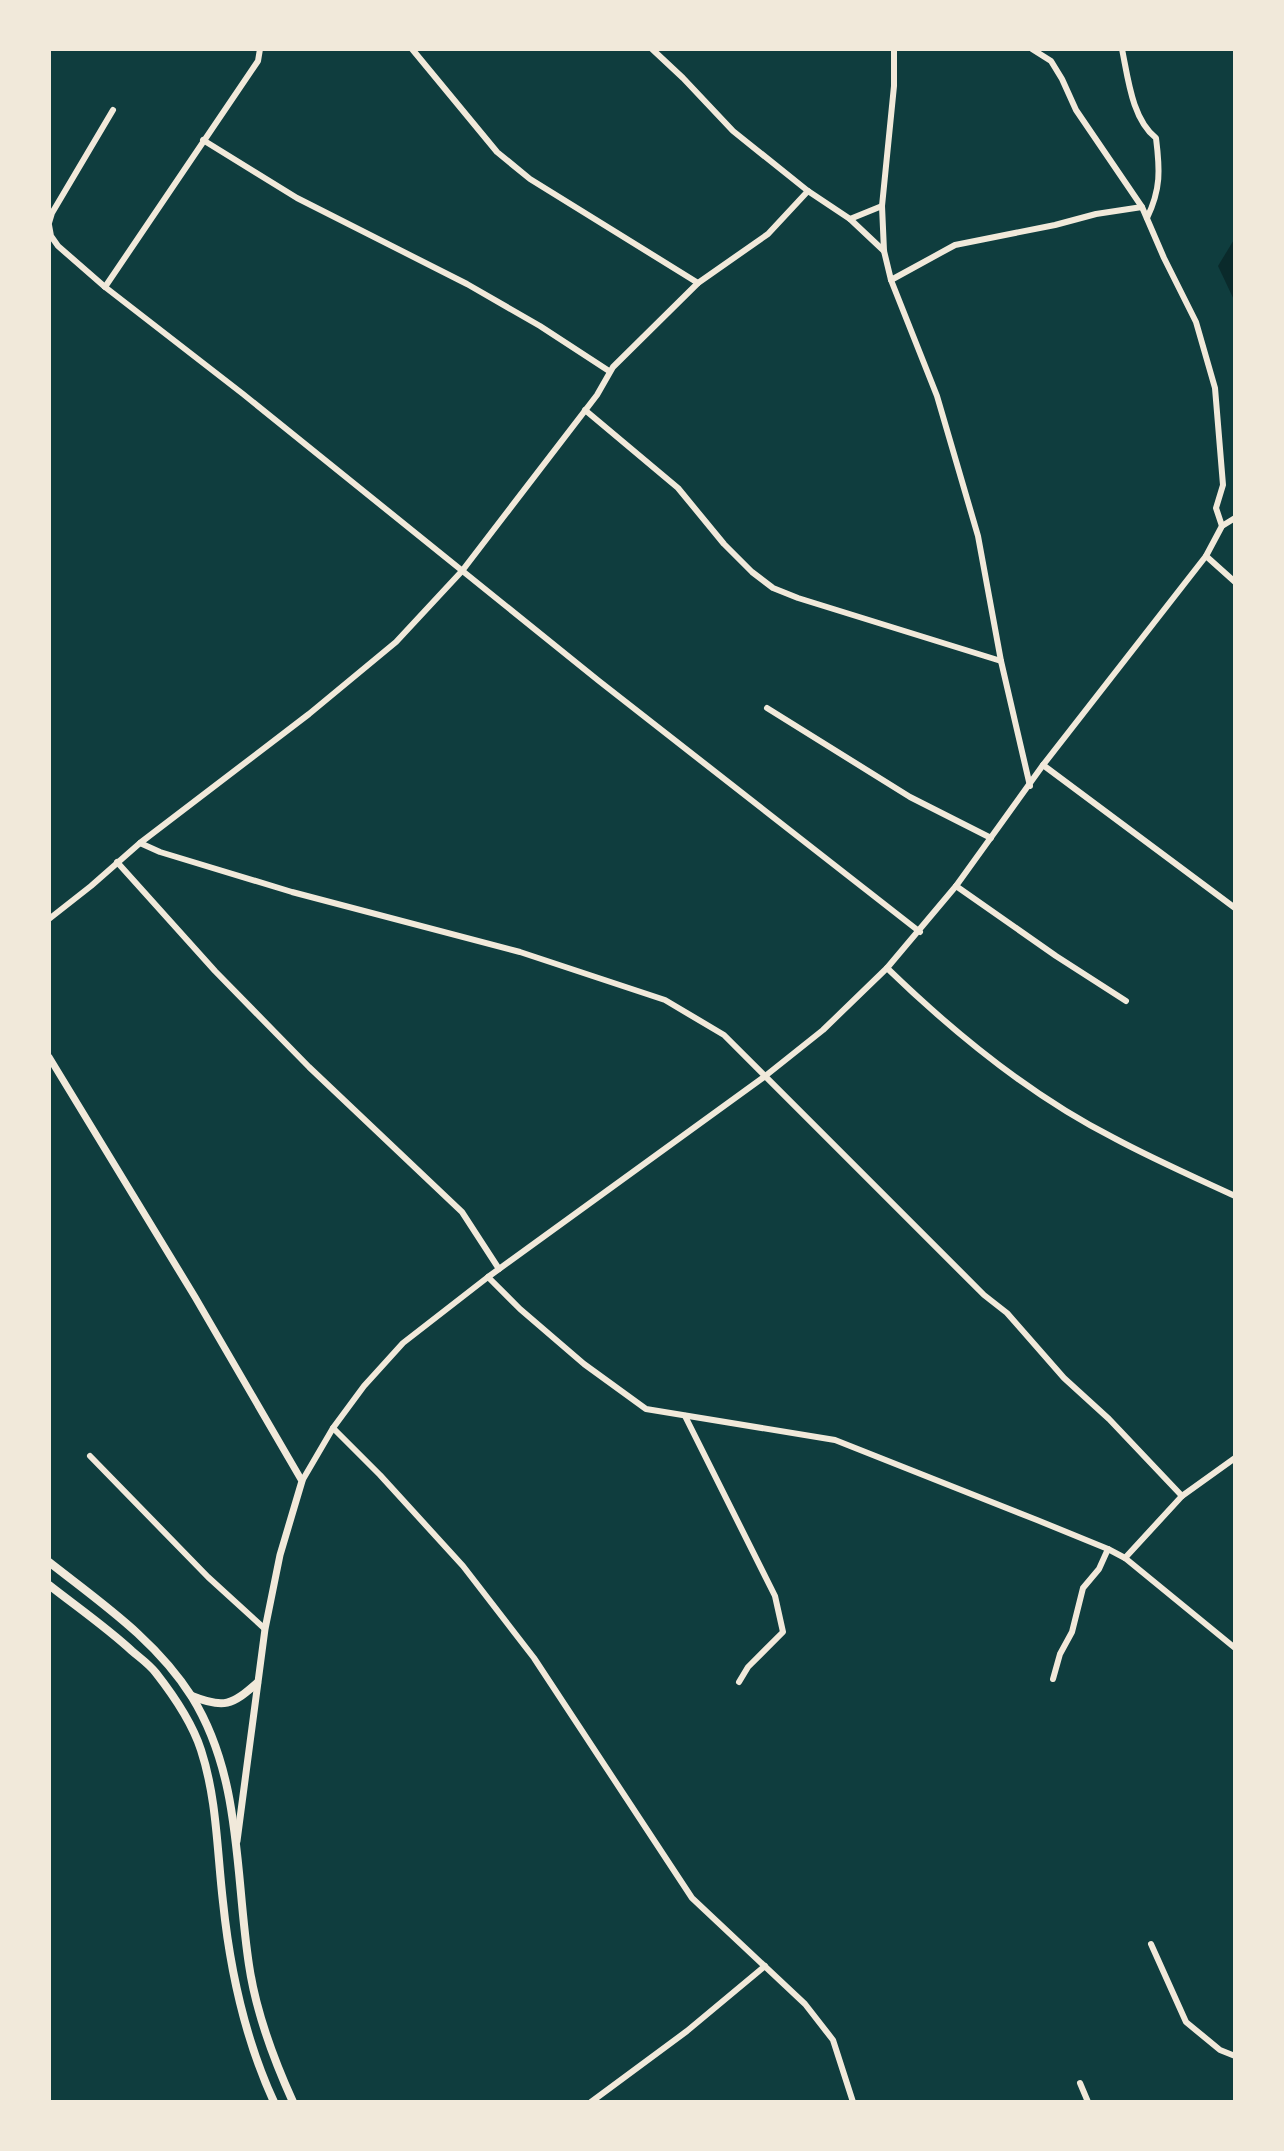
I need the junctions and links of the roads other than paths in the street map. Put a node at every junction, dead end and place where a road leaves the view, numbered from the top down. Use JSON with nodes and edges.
{"nodes":[{"id":1,"x":260,"y":49,"type":"edge"},
{"id":2,"x":412,"y":49,"type":"edge"},
{"id":3,"x":652,"y":49,"type":"edge"},
{"id":4,"x":894,"y":49,"type":"edge"},
{"id":5,"x":1032,"y":49,"type":"edge"},
{"id":6,"x":1122,"y":49,"type":"edge"},
{"id":7,"x":114,"y":110,"type":"dead end"},
{"id":8,"x":203,"y":140,"type":"junction"},
{"id":9,"x":808,"y":191,"type":"junction"},
{"id":10,"x":881,"y":206,"type":"junction"},
{"id":11,"x":1142,"y":207,"type":"junction"},
{"id":12,"x":1147,"y":218,"type":"junction"},
{"id":13,"x":850,"y":219,"type":"junction"},
{"id":14,"x":49,"y":224,"type":"edge"},
{"id":15,"x":884,"y":251,"type":"junction"},
{"id":16,"x":891,"y":280,"type":"junction"},
{"id":17,"x":698,"y":283,"type":"junction"},
{"id":18,"x":105,"y":288,"type":"junction"},
{"id":19,"x":609,"y":371,"type":"junction"},
{"id":20,"x":585,"y":410,"type":"junction"},
{"id":21,"x":1235,"y":518,"type":"edge"},
{"id":22,"x":1222,"y":526,"type":"junction"},
{"id":23,"x":1206,"y":556,"type":"junction"},
{"id":24,"x":462,"y":571,"type":"junction"},
{"id":25,"x":1235,"y":582,"type":"edge"},
{"id":26,"x":1001,"y":661,"type":"junction"},
{"id":27,"x":767,"y":708,"type":"dead end"},
{"id":28,"x":1043,"y":765,"type":"junction"},
{"id":29,"x":1030,"y":786,"type":"junction"},
{"id":30,"x":991,"y":838,"type":"junction"},
{"id":31,"x":140,"y":844,"type":"junction"},
{"id":32,"x":117,"y":862,"type":"junction"},
{"id":33,"x":956,"y":886,"type":"junction"},
{"id":34,"x":1235,"y":908,"type":"edge"},
{"id":35,"x":49,"y":919,"type":"edge"},
{"id":36,"x":920,"y":932,"type":"junction"},
{"id":37,"x":887,"y":968,"type":"junction"},
{"id":38,"x":1126,"y":1001,"type":"dead end"},
{"id":39,"x":49,"y":1057,"type":"edge"},
{"id":40,"x":764,"y":1077,"type":"junction"},
{"id":41,"x":1235,"y":1196,"type":"edge"},
{"id":42,"x":499,"y":1269,"type":"junction"},
{"id":43,"x":488,"y":1277,"type":"junction"},
{"id":44,"x":685,"y":1416,"type":"junction"},
{"id":45,"x":333,"y":1428,"type":"junction"},
{"id":46,"x":90,"y":1456,"type":"dead end"},
{"id":47,"x":1235,"y":1458,"type":"edge"},
{"id":48,"x":302,"y":1481,"type":"junction"},
{"id":49,"x":1182,"y":1496,"type":"junction"},
{"id":50,"x":1108,"y":1549,"type":"junction"},
{"id":51,"x":1125,"y":1558,"type":"junction"},
{"id":52,"x":49,"y":1562,"type":"edge"},
{"id":53,"x":49,"y":1585,"type":"edge"},
{"id":54,"x":265,"y":1629,"type":"junction"},
{"id":55,"x":1235,"y":1648,"type":"edge"},
{"id":56,"x":1053,"y":1679,"type":"dead end"},
{"id":57,"x":739,"y":1682,"type":"dead end"},
{"id":58,"x":257,"y":1683,"type":"junction"},
{"id":59,"x":191,"y":1696,"type":"junction"},
{"id":60,"x":237,"y":1842,"type":"junction"},
{"id":61,"x":1151,"y":1944,"type":"dead end"},
{"id":62,"x":765,"y":1966,"type":"junction"},
{"id":63,"x":1235,"y":2056,"type":"edge"},
{"id":64,"x":1080,"y":2083,"type":"dead end"},
{"id":65,"x":274,"y":2102,"type":"edge"},
{"id":66,"x":293,"y":2102,"type":"edge"},
{"id":67,"x":591,"y":2102,"type":"edge"},
{"id":68,"x":853,"y":2102,"type":"edge"},
{"id":69,"x":1088,"y":2102,"type":"edge"}],
"edges":[{"from":1,"to":8,"type":"street"},
{"from":2,"to":17,"type":"street"},
{"from":3,"to":9,"type":"street"},
{"from":4,"to":10,"type":"street"},
{"from":5,"to":11,"type":"street"},
{"from":6,"to":12,"type":"street"},
{"from":7,"to":14,"type":"street"},
{"from":8,"to":18,"type":"street"},
{"from":8,"to":19,"type":"street"},
{"from":9,"to":13,"type":"street"},
{"from":9,"to":17,"type":"street"},
{"from":10,"to":13,"type":"street"},
{"from":10,"to":15,"type":"street"},
{"from":11,"to":12,"type":"street"},
{"from":11,"to":16,"type":"street"},
{"from":12,"to":22,"type":"street"},
{"from":13,"to":15,"type":"street"},
{"from":14,"to":18,"type":"street"},
{"from":15,"to":16,"type":"street"},
{"from":16,"to":26,"type":"street"},
{"from":17,"to":19,"type":"street"},
{"from":18,"to":24,"type":"street"},
{"from":19,"to":20,"type":"street"},
{"from":20,"to":24,"type":"street"},
{"from":20,"to":26,"type":"street"},
{"from":21,"to":22,"type":"street"},
{"from":22,"to":23,"type":"street"},
{"from":23,"to":25,"type":"street"},
{"from":23,"to":28,"type":"street"},
{"from":24,"to":31,"type":"street"},
{"from":24,"to":36,"type":"street"},
{"from":26,"to":29,"type":"street"},
{"from":27,"to":30,"type":"street"},
{"from":28,"to":29,"type":"street"},
{"from":28,"to":34,"type":"street"},
{"from":29,"to":30,"type":"street"},
{"from":30,"to":33,"type":"street"},
{"from":31,"to":32,"type":"street"},
{"from":31,"to":40,"type":"street"},
{"from":32,"to":35,"type":"street"},
{"from":32,"to":42,"type":"street"},
{"from":33,"to":36,"type":"street"},
{"from":33,"to":38,"type":"street"},
{"from":36,"to":37,"type":"street"},
{"from":37,"to":40,"type":"street"},
{"from":37,"to":41,"type":"street"},
{"from":39,"to":48,"type":"street"},
{"from":40,"to":42,"type":"street"},
{"from":40,"to":49,"type":"street"},
{"from":42,"to":43,"type":"street"},
{"from":43,"to":44,"type":"street"},
{"from":43,"to":45,"type":"street"},
{"from":44,"to":50,"type":"street"},
{"from":44,"to":57,"type":"street"},
{"from":45,"to":48,"type":"street"},
{"from":45,"to":62,"type":"street"},
{"from":46,"to":54,"type":"street"},
{"from":47,"to":49,"type":"street"},
{"from":48,"to":54,"type":"street"},
{"from":49,"to":51,"type":"street"},
{"from":50,"to":51,"type":"street"},
{"from":50,"to":56,"type":"street"},
{"from":51,"to":55,"type":"street"},
{"from":52,"to":59,"type":"main road"},
{"from":53,"to":65,"type":"main road"},
{"from":54,"to":58,"type":"street"},
{"from":58,"to":59,"type":"main road"},
{"from":58,"to":60,"type":"street"},
{"from":59,"to":60,"type":"main road"},
{"from":60,"to":66,"type":"main road"},
{"from":61,"to":63,"type":"street"},
{"from":62,"to":67,"type":"street"},
{"from":62,"to":68,"type":"street"},
{"from":64,"to":69,"type":"street"}]}
